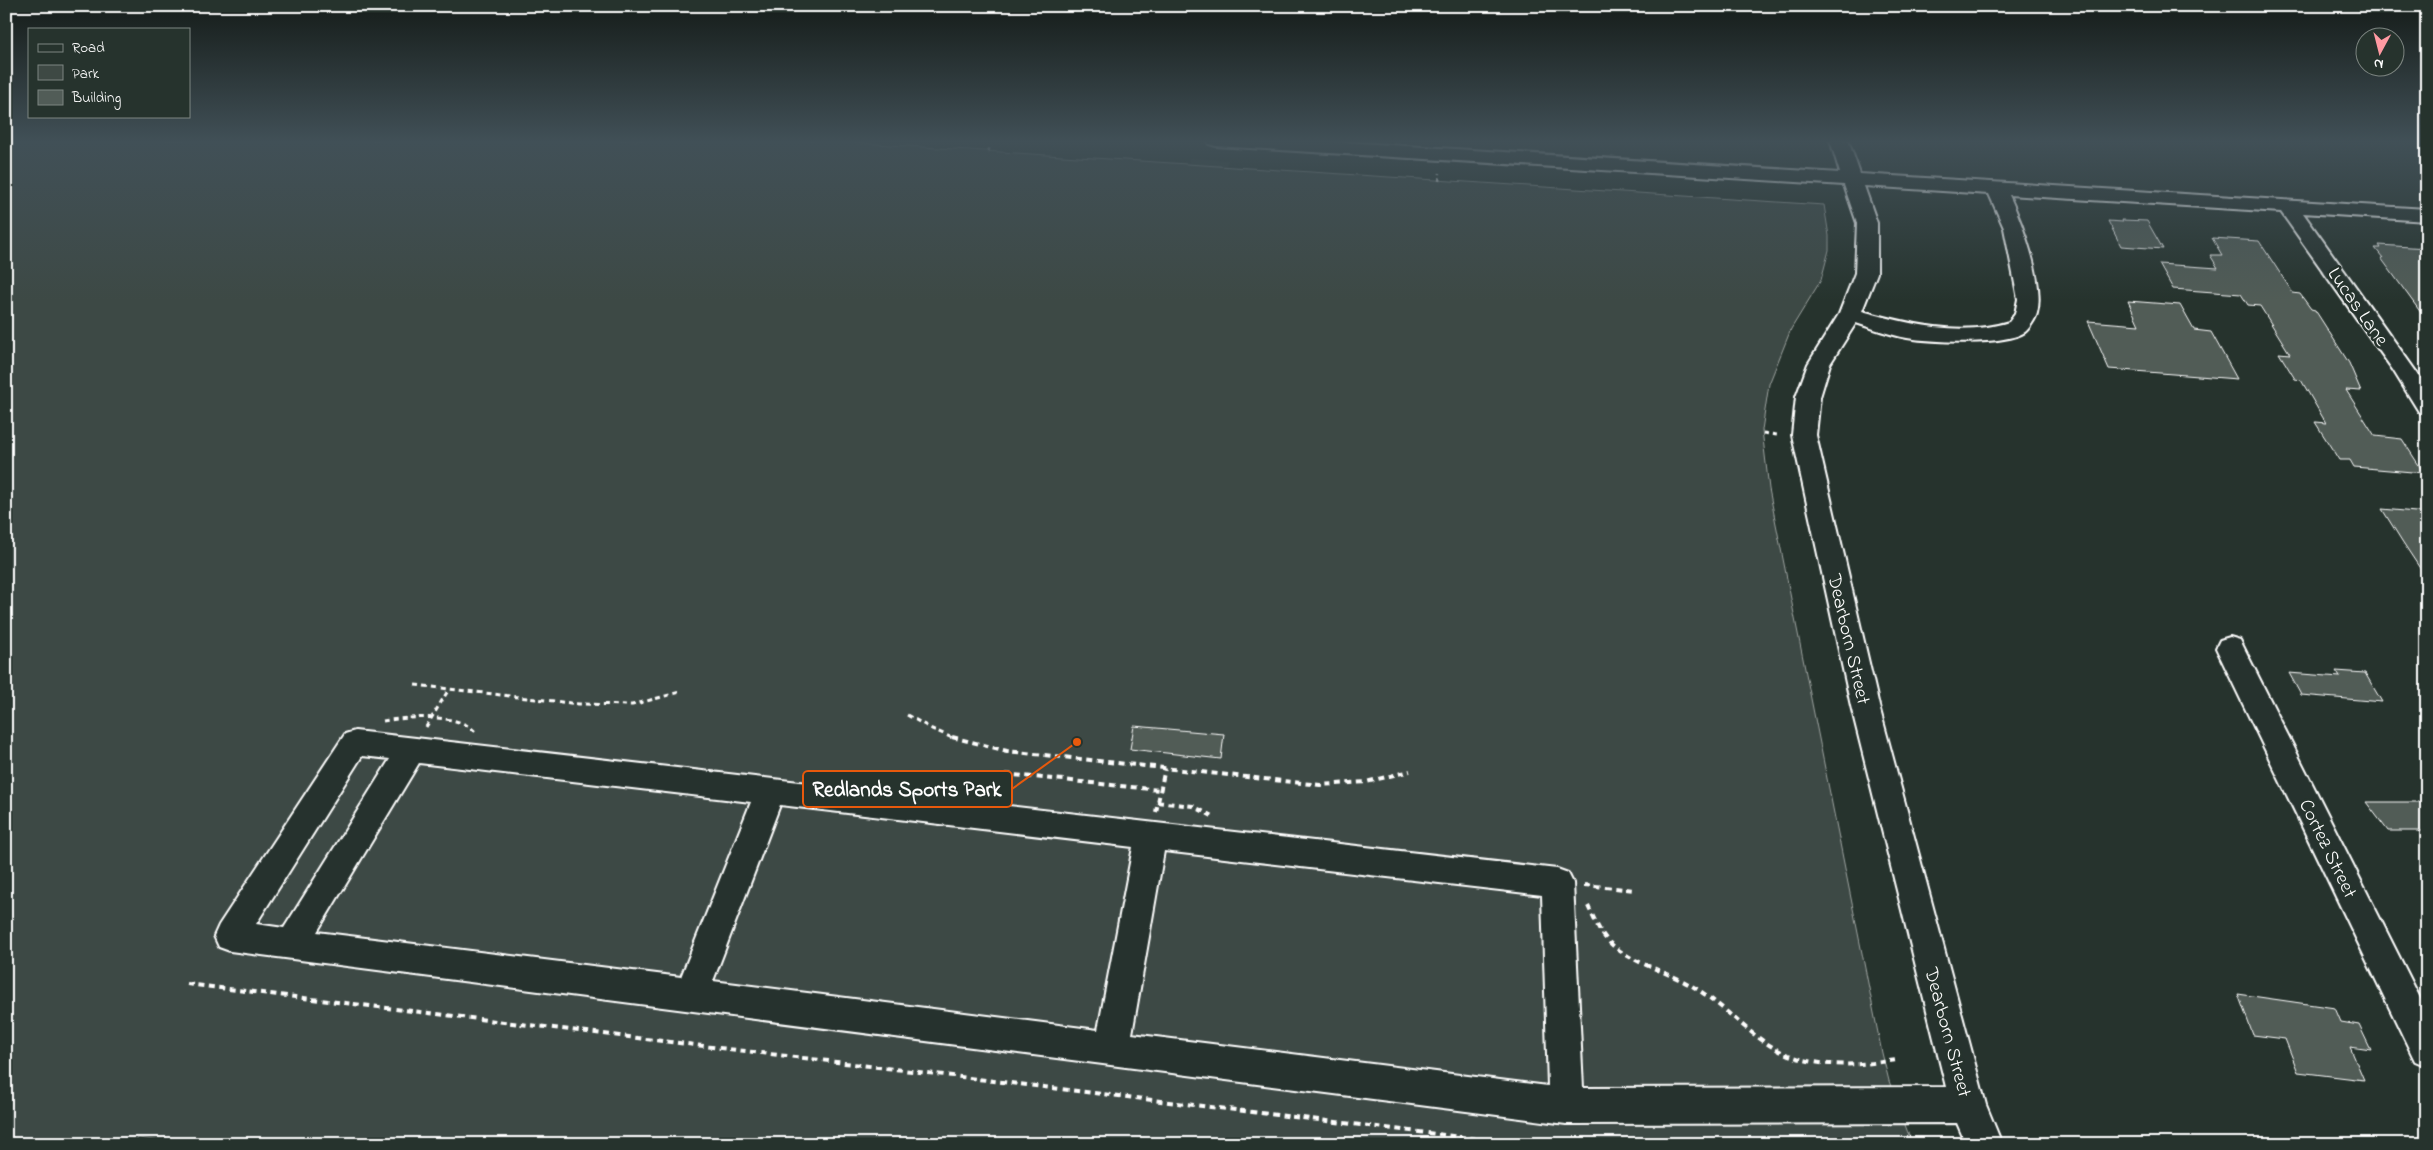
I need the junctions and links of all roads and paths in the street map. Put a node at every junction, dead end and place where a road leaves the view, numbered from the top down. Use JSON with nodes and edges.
{"nodes":[{"id":1,"x":1857,"y":194,"type":"edge"},
{"id":2,"x":1999,"y":194,"type":"edge"},
{"id":3,"x":2072,"y":194,"type":"edge"},
{"id":4,"x":2288,"y":207,"type":"junction"},
{"id":5,"x":2427,"y":215,"type":"edge"},
{"id":6,"x":1850,"y":314,"type":"junction"},
{"id":7,"x":2427,"y":406,"type":"edge"},
{"id":8,"x":1763,"y":433,"type":"dead end"},
{"id":9,"x":1777,"y":435,"type":"dead end"},
{"id":10,"x":2230,"y":648,"type":"dead end"},
{"id":11,"x":415,"y":685,"type":"dead end"},
{"id":12,"x":449,"y":689,"type":"junction"},
{"id":13,"x":680,"y":692,"type":"dead end"},
{"id":14,"x":907,"y":715,"type":"dead end"},
{"id":15,"x":432,"y":719,"type":"junction"},
{"id":16,"x":375,"y":723,"type":"dead end"},
{"id":17,"x":487,"y":735,"type":"dead end"},
{"id":18,"x":412,"y":749,"type":"junction"},
{"id":19,"x":1165,"y":768,"type":"junction"},
{"id":20,"x":1410,"y":771,"type":"dead end"},
{"id":21,"x":1160,"y":790,"type":"junction"},
{"id":22,"x":770,"y":791,"type":"junction"},
{"id":23,"x":989,"y":792,"type":"dead end"},
{"id":24,"x":1151,"y":836,"type":"junction"},
{"id":25,"x":1574,"y":884,"type":"dead end"},
{"id":26,"x":1635,"y":890,"type":"dead end"},
{"id":27,"x":292,"y":944,"type":"junction"},
{"id":28,"x":187,"y":984,"type":"dead end"},
{"id":29,"x":691,"y":995,"type":"junction"},
{"id":30,"x":1112,"y":1048,"type":"junction"},
{"id":31,"x":2427,"y":1049,"type":"edge"},
{"id":32,"x":1968,"y":1105,"type":"junction"},
{"id":33,"x":1566,"y":1106,"type":"junction"},
{"id":34,"x":1519,"y":1144,"type":"edge"},
{"id":35,"x":1984,"y":1144,"type":"edge"}],
"edges":[{"from":1,"to":6,"type":"street","name":"Dearborn Street"},
{"from":2,"to":6,"type":"street"},
{"from":3,"to":4,"type":"street"},
{"from":4,"to":5,"type":"street"},
{"from":4,"to":7,"type":"street","name":"Lucas Lane"},
{"from":6,"to":32,"type":"street","name":"Dearborn Street"},
{"from":8,"to":9,"type":"path"},
{"from":10,"to":31,"type":"street","name":"Cortez Street"},
{"from":11,"to":12,"type":"path"},
{"from":12,"to":13,"type":"path"},
{"from":12,"to":15,"type":"path"},
{"from":14,"to":19,"type":"path"},
{"from":15,"to":16,"type":"path"},
{"from":15,"to":17,"type":"path"},
{"from":15,"to":18,"type":"path"},
{"from":18,"to":22,"type":"street"},
{"from":18,"to":27,"type":"street"},
{"from":18,"to":27,"type":"street"},
{"from":19,"to":20,"type":"path"},
{"from":19,"to":21,"type":"path"},
{"from":21,"to":23,"type":"path"},
{"from":21,"to":24,"type":"path"},
{"from":22,"to":24,"type":"street"},
{"from":22,"to":29,"type":"street"},
{"from":24,"to":30,"type":"street"},
{"from":24,"to":33,"type":"street"},
{"from":25,"to":26,"type":"path"},
{"from":27,"to":29,"type":"street"},
{"from":28,"to":34,"type":"path"},
{"from":29,"to":30,"type":"street"},
{"from":30,"to":33,"type":"street"},
{"from":32,"to":33,"type":"street"},
{"from":32,"to":35,"type":"street","name":"Dearborn Street"}]}
